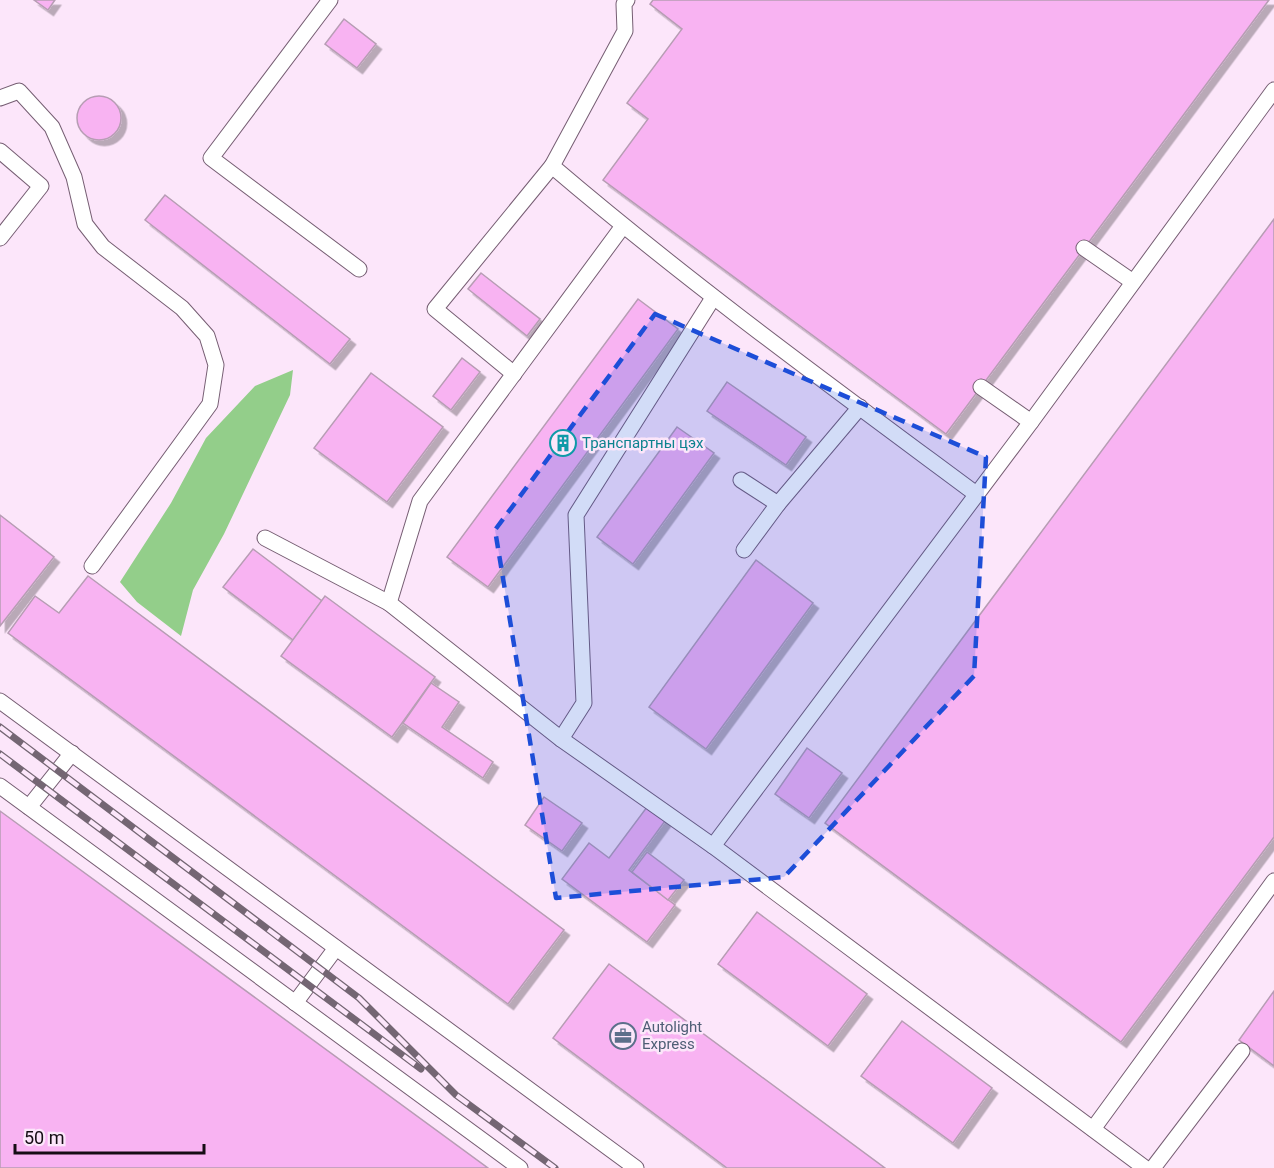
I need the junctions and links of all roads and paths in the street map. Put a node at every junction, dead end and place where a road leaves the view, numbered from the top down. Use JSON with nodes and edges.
{"nodes":[{"id":1,"x":330,"y":0,"type":"edge"},
{"id":2,"x":627,"y":0,"type":"edge"},
{"id":3,"x":1274,"y":90,"type":"edge"},
{"id":4,"x":0,"y":98,"type":"edge"},
{"id":5,"x":0,"y":151,"type":"edge"},
{"id":6,"x":552,"y":166,"type":"junction"},
{"id":7,"x":622,"y":226,"type":"junction"},
{"id":8,"x":0,"y":238,"type":"edge"},
{"id":9,"x":1084,"y":248,"type":"dead end"},
{"id":10,"x":359,"y":269,"type":"dead end"},
{"id":11,"x":1133,"y":282,"type":"junction"},
{"id":12,"x":713,"y":298,"type":"junction"},
{"id":13,"x":513,"y":374,"type":"junction"},
{"id":14,"x":981,"y":387,"type":"dead end"},
{"id":15,"x":860,"y":407,"type":"junction"},
{"id":16,"x":1030,"y":422,"type":"junction"},
{"id":17,"x":741,"y":480,"type":"dead end"},
{"id":18,"x":976,"y":494,"type":"junction"},
{"id":19,"x":778,"y":504,"type":"junction"},
{"id":20,"x":265,"y":538,"type":"dead end"},
{"id":21,"x":744,"y":550,"type":"dead end"},
{"id":22,"x":92,"y":566,"type":"dead end"},
{"id":23,"x":389,"y":603,"type":"junction"},
{"id":24,"x":0,"y":701,"type":"edge"},
{"id":25,"x":561,"y":739,"type":"junction"},
{"id":26,"x":72,"y":753,"type":"junction"},
{"id":27,"x":0,"y":786,"type":"edge"},
{"id":28,"x":29,"y":807,"type":"junction"},
{"id":29,"x":713,"y":846,"type":"junction"},
{"id":30,"x":1274,"y":881,"type":"edge"},
{"id":31,"x":336,"y":948,"type":"junction"},
{"id":32,"x":295,"y":1003,"type":"junction"},
{"id":33,"x":1242,"y":1051,"type":"dead end"},
{"id":34,"x":1093,"y":1129,"type":"junction"},
{"id":35,"x":520,"y":1168,"type":"edge"},
{"id":36,"x":636,"y":1168,"type":"edge"},
{"id":37,"x":1145,"y":1168,"type":"edge"},
{"id":38,"x":1153,"y":1168,"type":"edge"}],
"edges":[{"from":1,"to":10,"type":"lane"},
{"from":2,"to":6,"type":"lane"},
{"from":3,"to":11,"type":"lane"},
{"from":4,"to":22,"type":"lane"},
{"from":5,"to":8,"type":"lane"},
{"from":6,"to":7,"type":"lane"},
{"from":6,"to":13,"type":"lane"},
{"from":7,"to":12,"type":"lane"},
{"from":7,"to":13,"type":"lane"},
{"from":9,"to":11,"type":"lane"},
{"from":11,"to":16,"type":"lane"},
{"from":12,"to":15,"type":"lane"},
{"from":12,"to":25,"type":"lane"},
{"from":13,"to":23,"type":"lane"},
{"from":14,"to":16,"type":"lane"},
{"from":15,"to":18,"type":"lane"},
{"from":15,"to":19,"type":"lane"},
{"from":16,"to":18,"type":"lane"},
{"from":17,"to":19,"type":"lane"},
{"from":18,"to":29,"type":"lane"},
{"from":19,"to":21,"type":"lane"},
{"from":20,"to":23,"type":"lane"},
{"from":23,"to":25,"type":"lane"},
{"from":24,"to":26,"type":"lane"},
{"from":25,"to":29,"type":"lane"},
{"from":26,"to":28,"type":"lane"},
{"from":26,"to":31,"type":"lane"},
{"from":27,"to":28,"type":"lane"},
{"from":28,"to":32,"type":"lane"},
{"from":29,"to":34,"type":"lane"},
{"from":30,"to":34,"type":"lane"},
{"from":31,"to":32,"type":"lane"},
{"from":31,"to":36,"type":"lane"},
{"from":32,"to":35,"type":"lane"},
{"from":33,"to":38,"type":"lane"},
{"from":34,"to":37,"type":"lane"}]}
